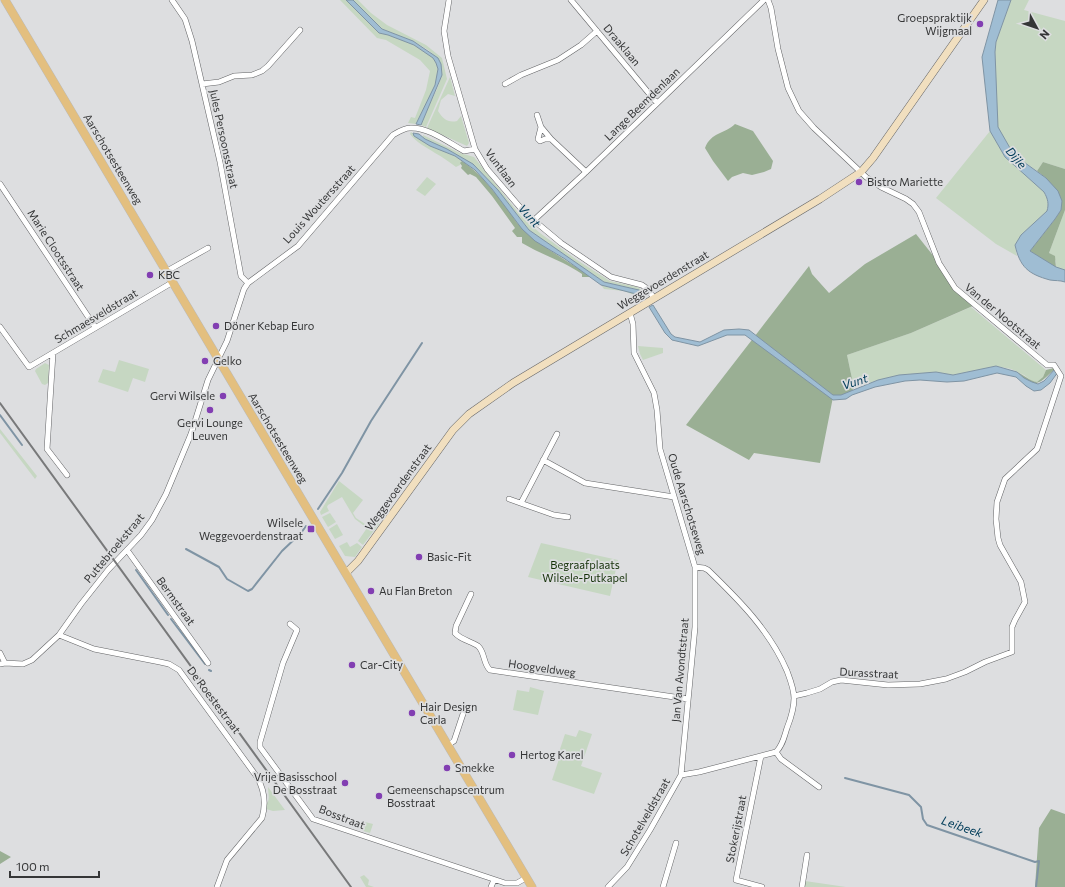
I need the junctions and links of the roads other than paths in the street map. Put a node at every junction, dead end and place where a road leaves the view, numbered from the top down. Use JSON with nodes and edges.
{"nodes":[{"id":1,"x":5,"y":0,"type":"edge"},
{"id":2,"x":172,"y":0,"type":"edge"},
{"id":3,"x":449,"y":0,"type":"edge"},
{"id":4,"x":572,"y":0,"type":"edge"},
{"id":5,"x":764,"y":0,"type":"edge"},
{"id":6,"x":768,"y":0,"type":"edge"},
{"id":7,"x":984,"y":0,"type":"edge"},
{"id":8,"x":300,"y":30,"type":"dead end"},
{"id":9,"x":597,"y":31,"type":"junction"},
{"id":10,"x":202,"y":84,"type":"junction"},
{"id":11,"x":505,"y":84,"type":"dead end"},
{"id":12,"x":657,"y":104,"type":"junction"},
{"id":13,"x":537,"y":115,"type":"dead end"},
{"id":14,"x":541,"y":127,"type":"junction"},
{"id":15,"x":551,"y":139,"type":"junction"},
{"id":16,"x":475,"y":149,"type":"junction"},
{"id":17,"x":586,"y":172,"type":"junction"},
{"id":18,"x":861,"y":172,"type":"junction"},
{"id":19,"x":0,"y":184,"type":"edge"},
{"id":20,"x":533,"y":221,"type":"junction"},
{"id":21,"x":208,"y":248,"type":"dead end"},
{"id":22,"x":166,"y":271,"type":"junction"},
{"id":23,"x":173,"y":282,"type":"junction"},
{"id":24,"x":248,"y":283,"type":"junction"},
{"id":25,"x":650,"y":301,"type":"junction"},
{"id":26,"x":630,"y":313,"type":"junction"},
{"id":27,"x":0,"y":327,"type":"edge"},
{"id":28,"x":95,"y":327,"type":"junction"},
{"id":29,"x":53,"y":353,"type":"junction"},
{"id":30,"x":219,"y":359,"type":"junction"},
{"id":31,"x":557,"y":434,"type":"dead end"},
{"id":32,"x":543,"y":460,"type":"junction"},
{"id":33,"x":66,"y":475,"type":"dead end"},
{"id":34,"x":674,"y":497,"type":"junction"},
{"id":35,"x":509,"y":499,"type":"dead end"},
{"id":36,"x":521,"y":503,"type":"junction"},
{"id":37,"x":568,"y":517,"type":"dead end"},
{"id":38,"x":127,"y":550,"type":"junction"},
{"id":39,"x":695,"y":567,"type":"junction"},
{"id":40,"x":346,"y":573,"type":"junction"},
{"id":41,"x":471,"y":594,"type":"dead end"},
{"id":42,"x":290,"y":624,"type":"dead end"},
{"id":43,"x":59,"y":635,"type":"junction"},
{"id":44,"x":1012,"y":652,"type":"joint"},
{"id":45,"x":0,"y":653,"type":"edge"},
{"id":46,"x":3,"y":663,"type":"edge"},
{"id":47,"x":208,"y":663,"type":"dead end"},
{"id":48,"x":794,"y":696,"type":"junction"},
{"id":49,"x":688,"y":699,"type":"junction"},
{"id":50,"x":463,"y":714,"type":"dead end"},
{"id":51,"x":448,"y":746,"type":"junction"},
{"id":52,"x":776,"y":752,"type":"junction"},
{"id":53,"x":761,"y":756,"type":"junction"},
{"id":54,"x":681,"y":775,"type":"junction"},
{"id":55,"x":819,"y":787,"type":"dead end"},
{"id":56,"x":676,"y":843,"type":"dead end"},
{"id":57,"x":806,"y":855,"type":"dead end"},
{"id":58,"x":526,"y":878,"type":"junction"},
{"id":59,"x":494,"y":880,"type":"junction"},
{"id":60,"x":217,"y":887,"type":"edge"},
{"id":61,"x":491,"y":887,"type":"edge"},
{"id":62,"x":532,"y":887,"type":"edge"},
{"id":63,"x":608,"y":887,"type":"edge"},
{"id":64,"x":662,"y":887,"type":"edge"},
{"id":65,"x":762,"y":887,"type":"edge"},
{"id":66,"x":802,"y":887,"type":"edge"}],
"edges":[{"from":1,"to":22,"type":"main road","name":"Aarschotsesteenweg"},
{"from":2,"to":10,"type":"street","name":"Jules Persoonsstraat"},
{"from":3,"to":16,"type":"street","name":"Vuntlaan"},
{"from":4,"to":9,"type":"street","name":"Draaklaan"},
{"from":5,"to":12,"type":"street","name":"Lange Beemdenlaan"},
{"from":6,"to":18,"type":"street","name":"Van der Nootstraat"},
{"from":7,"to":18,"type":"street","name":"Weggevoerdenstraat"},
{"from":8,"to":10,"type":"street"},
{"from":9,"to":11,"type":"street"},
{"from":9,"to":12,"type":"street","name":"Draaklaan"},
{"from":10,"to":24,"type":"street","name":"Jules Persoonsstraat"},
{"from":12,"to":17,"type":"street","name":"Lange Beemdenlaan"},
{"from":13,"to":14,"type":"street"},
{"from":14,"to":15,"type":"street"},
{"from":14,"to":15,"type":"street"},
{"from":15,"to":17,"type":"street"},
{"from":16,"to":20,"type":"street","name":"Vuntlaan"},
{"from":16,"to":24,"type":"street","name":"Louis Woutersstraat"},
{"from":17,"to":20,"type":"street","name":"Lange Beemdenlaan"},
{"from":18,"to":25,"type":"street","name":"Weggevoerdenstraat"},
{"from":18,"to":44,"type":"street","name":"Van der Nootstraat"},
{"from":19,"to":28,"type":"street","name":"Marie Clootsstraat"},
{"from":20,"to":25,"type":"street","name":"Vuntlaan"},
{"from":21,"to":22,"type":"street"},
{"from":22,"to":23,"type":"main road","name":"Aarschotsesteenweg"},
{"from":23,"to":28,"type":"street","name":"Schmaesveldstraat"},
{"from":23,"to":30,"type":"main road","name":"Aarschotsesteenweg"},
{"from":24,"to":30,"type":"street","name":"Louis Woutersstraat"},
{"from":25,"to":26,"type":"street","name":"Weggevoerdenstraat"},
{"from":26,"to":34,"type":"street","name":"Oude Aarschotseweg"},
{"from":26,"to":40,"type":"street","name":"Weggevoerdenstraat"},
{"from":27,"to":29,"type":"street","name":"Schmaesveldstraat"},
{"from":28,"to":29,"type":"street","name":"Schmaesveldstraat"},
{"from":29,"to":33,"type":"street"},
{"from":30,"to":38,"type":"street","name":"Puttebroekstraat"},
{"from":30,"to":40,"type":"main road","name":"Aarschotsesteenweg"},
{"from":31,"to":32,"type":"street"},
{"from":32,"to":34,"type":"street"},
{"from":32,"to":36,"type":"street"},
{"from":34,"to":39,"type":"street","name":"Oude Aarschotseweg"},
{"from":35,"to":36,"type":"street"},
{"from":36,"to":37,"type":"street"},
{"from":38,"to":43,"type":"street","name":"Puttebroekstraat"},
{"from":38,"to":47,"type":"street","name":"Bermstraat"},
{"from":39,"to":48,"type":"street","name":"Oude Aarschotseweg"},
{"from":39,"to":49,"type":"street","name":"Jan Van Avondtstraat"},
{"from":40,"to":51,"type":"main road","name":"Aarschotsesteenweg"},
{"from":41,"to":49,"type":"street","name":"Hoogveldweg"},
{"from":42,"to":59,"type":"street","name":"Bosstraat"},
{"from":43,"to":46,"type":"street","name":"Puttebroekstraat"},
{"from":43,"to":60,"type":"street","name":"De Roestestraat"},
{"from":44,"to":48,"type":"street","name":"Durasstraat"},
{"from":45,"to":46,"type":"street"},
{"from":48,"to":52,"type":"street","name":"Oude Aarschotseweg"},
{"from":49,"to":54,"type":"street","name":"Jan Van Avondtstraat"},
{"from":50,"to":51,"type":"street"},
{"from":51,"to":58,"type":"main road","name":"Aarschotsesteenweg"},
{"from":52,"to":53,"type":"street","name":"Schotelveldstraat"},
{"from":52,"to":55,"type":"street"},
{"from":53,"to":54,"type":"street","name":"Schotelveldstraat"},
{"from":53,"to":65,"type":"street","name":"Stokerijstraat"},
{"from":54,"to":63,"type":"street","name":"Schotelveldstraat"},
{"from":56,"to":64,"type":"street"},
{"from":57,"to":66,"type":"street"},
{"from":58,"to":59,"type":"street","name":"Bosstraat"},
{"from":58,"to":62,"type":"main road","name":"Aarschotsesteenweg"},
{"from":59,"to":61,"type":"street"}]}
